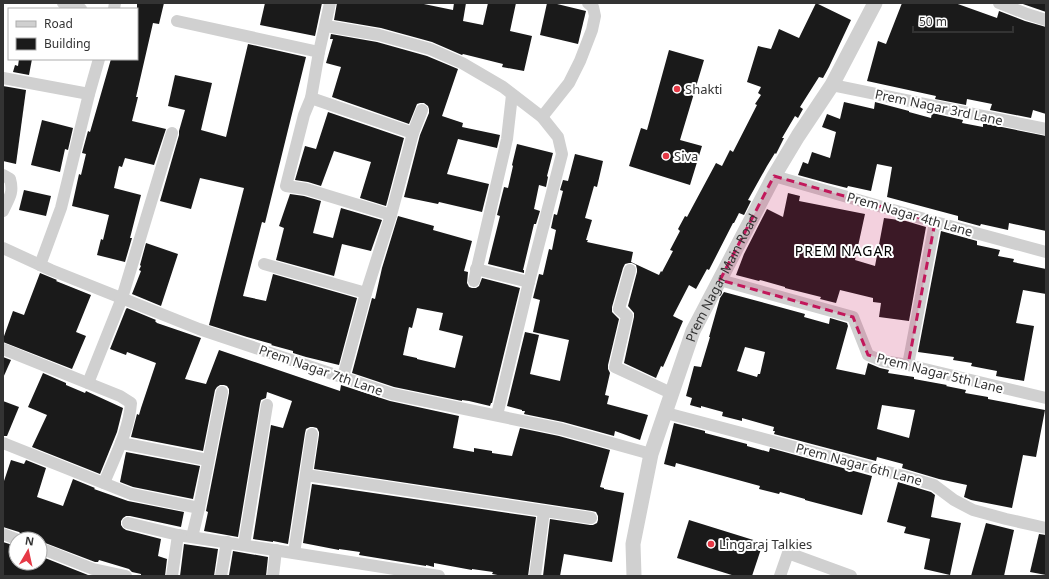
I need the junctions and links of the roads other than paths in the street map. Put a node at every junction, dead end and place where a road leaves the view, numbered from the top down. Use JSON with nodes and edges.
{"nodes":[{"id":1,"x":63,"y":3,"type":"edge"},
{"id":2,"x":330,"y":3,"type":"edge"},
{"id":3,"x":588,"y":3,"type":"edge"},
{"id":4,"x":875,"y":3,"type":"edge"},
{"id":5,"x":999,"y":3,"type":"edge"},
{"id":6,"x":78,"y":8,"type":"edge"},
{"id":7,"x":1046,"y":20,"type":"edge"},
{"id":8,"x":177,"y":21,"type":"dead end"},
{"id":9,"x":326,"y":26,"type":"junction"},
{"id":10,"x":320,"y":52,"type":"junction"},
{"id":11,"x":99,"y":60,"type":"edge"},
{"id":12,"x":3,"y":78,"type":"edge"},
{"id":13,"x":832,"y":85,"type":"junction"},
{"id":14,"x":89,"y":94,"type":"junction"},
{"id":15,"x":512,"y":95,"type":"junction"},
{"id":16,"x":311,"y":98,"type":"junction"},
{"id":17,"x":422,"y":110,"type":"dead end"},
{"id":18,"x":542,"y":117,"type":"junction"},
{"id":19,"x":1046,"y":129,"type":"edge"},
{"id":20,"x":172,"y":133,"type":"dead end"},
{"id":21,"x":413,"y":133,"type":"junction"},
{"id":22,"x":3,"y":175,"type":"edge"},
{"id":23,"x":774,"y":176,"type":"junction"},
{"id":24,"x":3,"y":211,"type":"edge"},
{"id":25,"x":391,"y":216,"type":"junction"},
{"id":26,"x":935,"y":222,"type":"junction"},
{"id":27,"x":3,"y":248,"type":"edge"},
{"id":28,"x":1046,"y":252,"type":"edge"},
{"id":29,"x":264,"y":264,"type":"dead end"},
{"id":30,"x":40,"y":265,"type":"junction"},
{"id":31,"x":630,"y":270,"type":"dead end"},
{"id":32,"x":720,"y":280,"type":"junction"},
{"id":33,"x":529,"y":282,"type":"junction"},
{"id":34,"x":366,"y":293,"type":"junction"},
{"id":35,"x":122,"y":298,"type":"junction"},
{"id":36,"x":3,"y":349,"type":"edge"},
{"id":37,"x":908,"y":365,"type":"junction"},
{"id":38,"x":342,"y":377,"type":"junction"},
{"id":39,"x":88,"y":383,"type":"junction"},
{"id":40,"x":222,"y":392,"type":"dead end"},
{"id":41,"x":671,"y":394,"type":"junction"},
{"id":42,"x":1046,"y":398,"type":"edge"},
{"id":43,"x":267,"y":405,"type":"dead end"},
{"id":44,"x":666,"y":413,"type":"junction"},
{"id":45,"x":497,"y":415,"type":"junction"},
{"id":46,"x":312,"y":434,"type":"dead end"},
{"id":47,"x":121,"y":442,"type":"junction"},
{"id":48,"x":3,"y":443,"type":"edge"},
{"id":49,"x":651,"y":454,"type":"junction"},
{"id":50,"x":208,"y":460,"type":"junction"},
{"id":51,"x":306,"y":475,"type":"junction"},
{"id":52,"x":104,"y":483,"type":"junction"},
{"id":53,"x":199,"y":508,"type":"junction"},
{"id":54,"x":544,"y":511,"type":"junction"},
{"id":55,"x":591,"y":518,"type":"dead end"},
{"id":56,"x":128,"y":523,"type":"dead end"},
{"id":57,"x":1046,"y":528,"type":"edge"},
{"id":58,"x":178,"y":534,"type":"junction"},
{"id":59,"x":192,"y":537,"type":"junction"},
{"id":60,"x":227,"y":542,"type":"junction"},
{"id":61,"x":244,"y":545,"type":"junction"},
{"id":62,"x":276,"y":550,"type":"junction"},
{"id":63,"x":48,"y":551,"type":"edge"},
{"id":64,"x":294,"y":553,"type":"junction"},
{"id":65,"x":367,"y":570,"type":"edge"},
{"id":66,"x":414,"y":574,"type":"edge"},
{"id":67,"x":126,"y":576,"type":"edge"},
{"id":68,"x":172,"y":576,"type":"edge"},
{"id":69,"x":221,"y":576,"type":"edge"},
{"id":70,"x":273,"y":576,"type":"edge"},
{"id":71,"x":439,"y":576,"type":"edge"},
{"id":72,"x":535,"y":576,"type":"edge"},
{"id":73,"x":634,"y":576,"type":"edge"},
{"id":74,"x":780,"y":576,"type":"edge"},
{"id":75,"x":851,"y":576,"type":"edge"}],
"edges":[{"from":1,"to":6,"type":"street"},
{"from":2,"to":9,"type":"street"},
{"from":3,"to":18,"type":"street"},
{"from":4,"to":13,"type":"street","name":"Prem Nagar Main Road"},
{"from":5,"to":7,"type":"street"},
{"from":8,"to":10,"type":"street"},
{"from":9,"to":10,"type":"street"},
{"from":9,"to":15,"type":"street"},
{"from":10,"to":16,"type":"street"},
{"from":11,"to":14,"type":"street"},
{"from":12,"to":14,"type":"street"},
{"from":13,"to":19,"type":"street","name":"Prem Nagar 3rd Lane"},
{"from":13,"to":23,"type":"street","name":"Prem Nagar Main Road"},
{"from":14,"to":30,"type":"street"},
{"from":15,"to":18,"type":"street"},
{"from":15,"to":33,"type":"street"},
{"from":16,"to":21,"type":"street"},
{"from":16,"to":25,"type":"street"},
{"from":17,"to":21,"type":"street"},
{"from":18,"to":33,"type":"street"},
{"from":20,"to":35,"type":"street"},
{"from":21,"to":25,"type":"street"},
{"from":22,"to":24,"type":"street"},
{"from":23,"to":26,"type":"street","name":"Prem Nagar 4th Lane"},
{"from":23,"to":32,"type":"street","name":"Prem Nagar Main Road"},
{"from":25,"to":34,"type":"street"},
{"from":26,"to":28,"type":"street","name":"Prem Nagar 4th Lane"},
{"from":26,"to":37,"type":"street"},
{"from":27,"to":30,"type":"street","name":"Prem Nagar 7th Lane"},
{"from":29,"to":34,"type":"street"},
{"from":30,"to":35,"type":"street","name":"Prem Nagar 7th Lane"},
{"from":31,"to":41,"type":"street"},
{"from":32,"to":37,"type":"street","name":"Prem Nagar 5th Lane"},
{"from":32,"to":41,"type":"street","name":"Prem Nagar Main Road"},
{"from":33,"to":45,"type":"street"},
{"from":34,"to":38,"type":"street"},
{"from":35,"to":38,"type":"street","name":"Prem Nagar 7th Lane"},
{"from":35,"to":39,"type":"street"},
{"from":36,"to":39,"type":"street"},
{"from":37,"to":42,"type":"street","name":"Prem Nagar 5th Lane"},
{"from":38,"to":45,"type":"street","name":"Prem Nagar 7th Lane"},
{"from":39,"to":47,"type":"street"},
{"from":40,"to":50,"type":"street"},
{"from":41,"to":44,"type":"street","name":"Prem Nagar Main Road"},
{"from":43,"to":61,"type":"street"},
{"from":44,"to":49,"type":"street","name":"Prem Nagar Main Road"},
{"from":44,"to":57,"type":"street","name":"Prem Nagar 6th Lane"},
{"from":45,"to":49,"type":"street","name":"Prem Nagar 7th Lane"},
{"from":46,"to":51,"type":"street"},
{"from":47,"to":50,"type":"street"},
{"from":47,"to":52,"type":"street"},
{"from":48,"to":52,"type":"street"},
{"from":49,"to":73,"type":"street","name":"Prem Nagar Main Road"},
{"from":50,"to":53,"type":"street"},
{"from":51,"to":54,"type":"street"},
{"from":51,"to":64,"type":"street"},
{"from":52,"to":53,"type":"street"},
{"from":53,"to":59,"type":"street"},
{"from":54,"to":55,"type":"street"},
{"from":54,"to":72,"type":"street"},
{"from":56,"to":58,"type":"street"},
{"from":58,"to":59,"type":"street"},
{"from":58,"to":68,"type":"street"},
{"from":59,"to":60,"type":"street"},
{"from":60,"to":61,"type":"street"},
{"from":60,"to":69,"type":"street"},
{"from":61,"to":62,"type":"street"},
{"from":62,"to":64,"type":"street"},
{"from":62,"to":70,"type":"street"},
{"from":63,"to":67,"type":"street"},
{"from":64,"to":65,"type":"street"},
{"from":65,"to":66,"type":"street"},
{"from":66,"to":71,"type":"street"},
{"from":74,"to":75,"type":"street"}]}
